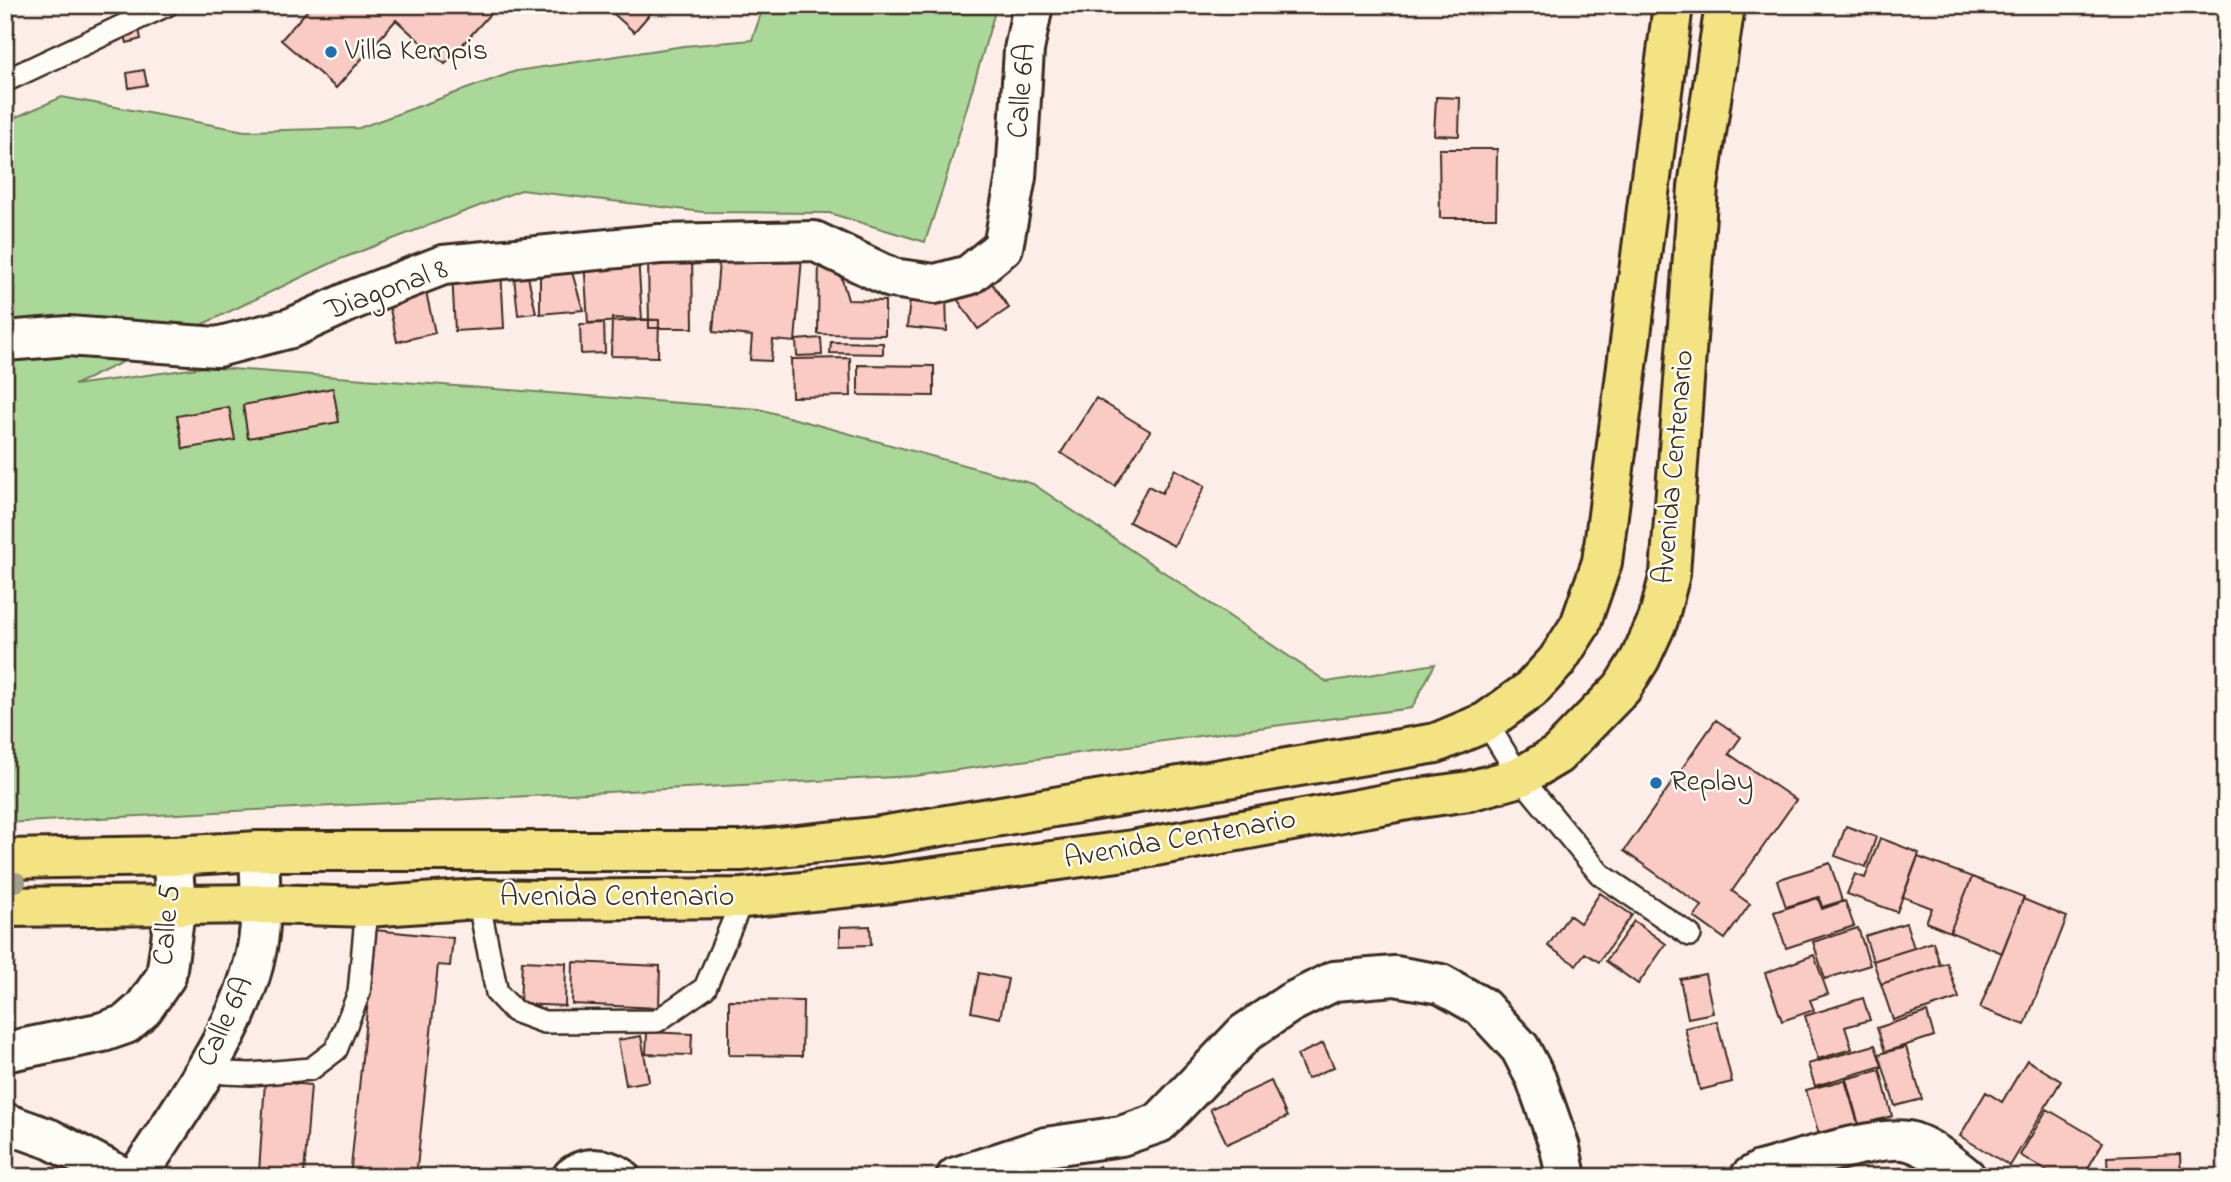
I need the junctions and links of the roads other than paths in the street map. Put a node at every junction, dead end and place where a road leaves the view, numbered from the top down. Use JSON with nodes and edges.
{"nodes":[{"id":1,"x":167,"y":5,"type":"edge"},
{"id":2,"x":1033,"y":5,"type":"edge"},
{"id":3,"x":1673,"y":5,"type":"edge"},
{"id":4,"x":1725,"y":5,"type":"edge"},
{"id":5,"x":5,"y":81,"type":"edge"},
{"id":6,"x":814,"y":241,"type":"joint"},
{"id":7,"x":5,"y":341,"type":"edge"},
{"id":8,"x":1486,"y":723,"type":"junction"},
{"id":9,"x":1520,"y":777,"type":"junction"},
{"id":10,"x":259,"y":851,"type":"junction"},
{"id":11,"x":541,"y":852,"type":"junction"},
{"id":12,"x":172,"y":856,"type":"junction"},
{"id":13,"x":5,"y":859,"type":"edge"},
{"id":14,"x":743,"y":898,"type":"junction"},
{"id":15,"x":478,"y":899,"type":"junction"},
{"id":16,"x":540,"y":900,"type":"junction"},
{"id":17,"x":176,"y":904,"type":"junction"},
{"id":18,"x":261,"y":904,"type":"junction"},
{"id":19,"x":5,"y":907,"type":"edge"},
{"id":20,"x":367,"y":907,"type":"junction"},
{"id":21,"x":1690,"y":935,"type":"dead end"},
{"id":22,"x":5,"y":1052,"type":"edge"},
{"id":23,"x":210,"y":1062,"type":"junction"},
{"id":24,"x":5,"y":1123,"type":"edge"},
{"id":25,"x":123,"y":1177,"type":"edge"},
{"id":26,"x":137,"y":1177,"type":"edge"},
{"id":27,"x":572,"y":1177,"type":"edge"},
{"id":28,"x":620,"y":1177,"type":"edge"},
{"id":29,"x":956,"y":1177,"type":"edge"},
{"id":30,"x":1566,"y":1177,"type":"edge"},
{"id":31,"x":1750,"y":1177,"type":"edge"},
{"id":32,"x":1966,"y":1177,"type":"edge"}],
"edges":[{"from":1,"to":5,"type":"lane"},
{"from":2,"to":6,"type":"street","name":"Calle 6A"},
{"from":3,"to":8,"type":"main road","name":"Avenida Centenario"},
{"from":4,"to":9,"type":"main road","name":"Avenida Centenario"},
{"from":6,"to":7,"type":"street","name":"Diagonal 8"},
{"from":8,"to":9,"type":"lane"},
{"from":8,"to":11,"type":"main road","name":"Avenida Centenario"},
{"from":9,"to":14,"type":"main road","name":"Avenida Centenario"},
{"from":9,"to":21,"type":"lane"},
{"from":10,"to":11,"type":"main road","name":"Avenida Centenario"},
{"from":10,"to":12,"type":"main road","name":"Avenida Centenario"},
{"from":10,"to":18,"type":"street","name":"Calle 6A"},
{"from":11,"to":16,"type":"main road"},
{"from":12,"to":13,"type":"main road","name":"Avenida Centenario"},
{"from":12,"to":17,"type":"street","name":"Calle 5"},
{"from":14,"to":15,"type":"lane"},
{"from":14,"to":16,"type":"main road","name":"Avenida Centenario"},
{"from":15,"to":16,"type":"main road","name":"Avenida Centenario"},
{"from":15,"to":20,"type":"main road","name":"Avenida Centenario"},
{"from":17,"to":18,"type":"main road","name":"Avenida Centenario"},
{"from":17,"to":19,"type":"main road","name":"Avenida Centenario"},
{"from":17,"to":22,"type":"street","name":"Calle 5"},
{"from":18,"to":20,"type":"main road","name":"Avenida Centenario"},
{"from":18,"to":23,"type":"street","name":"Calle 6A"},
{"from":20,"to":23,"type":"lane"},
{"from":23,"to":26,"type":"street","name":"Calle 6A"},
{"from":24,"to":25,"type":"street"},
{"from":27,"to":28,"type":"street"},
{"from":29,"to":30,"type":"street"},
{"from":31,"to":32,"type":"street"}]}
